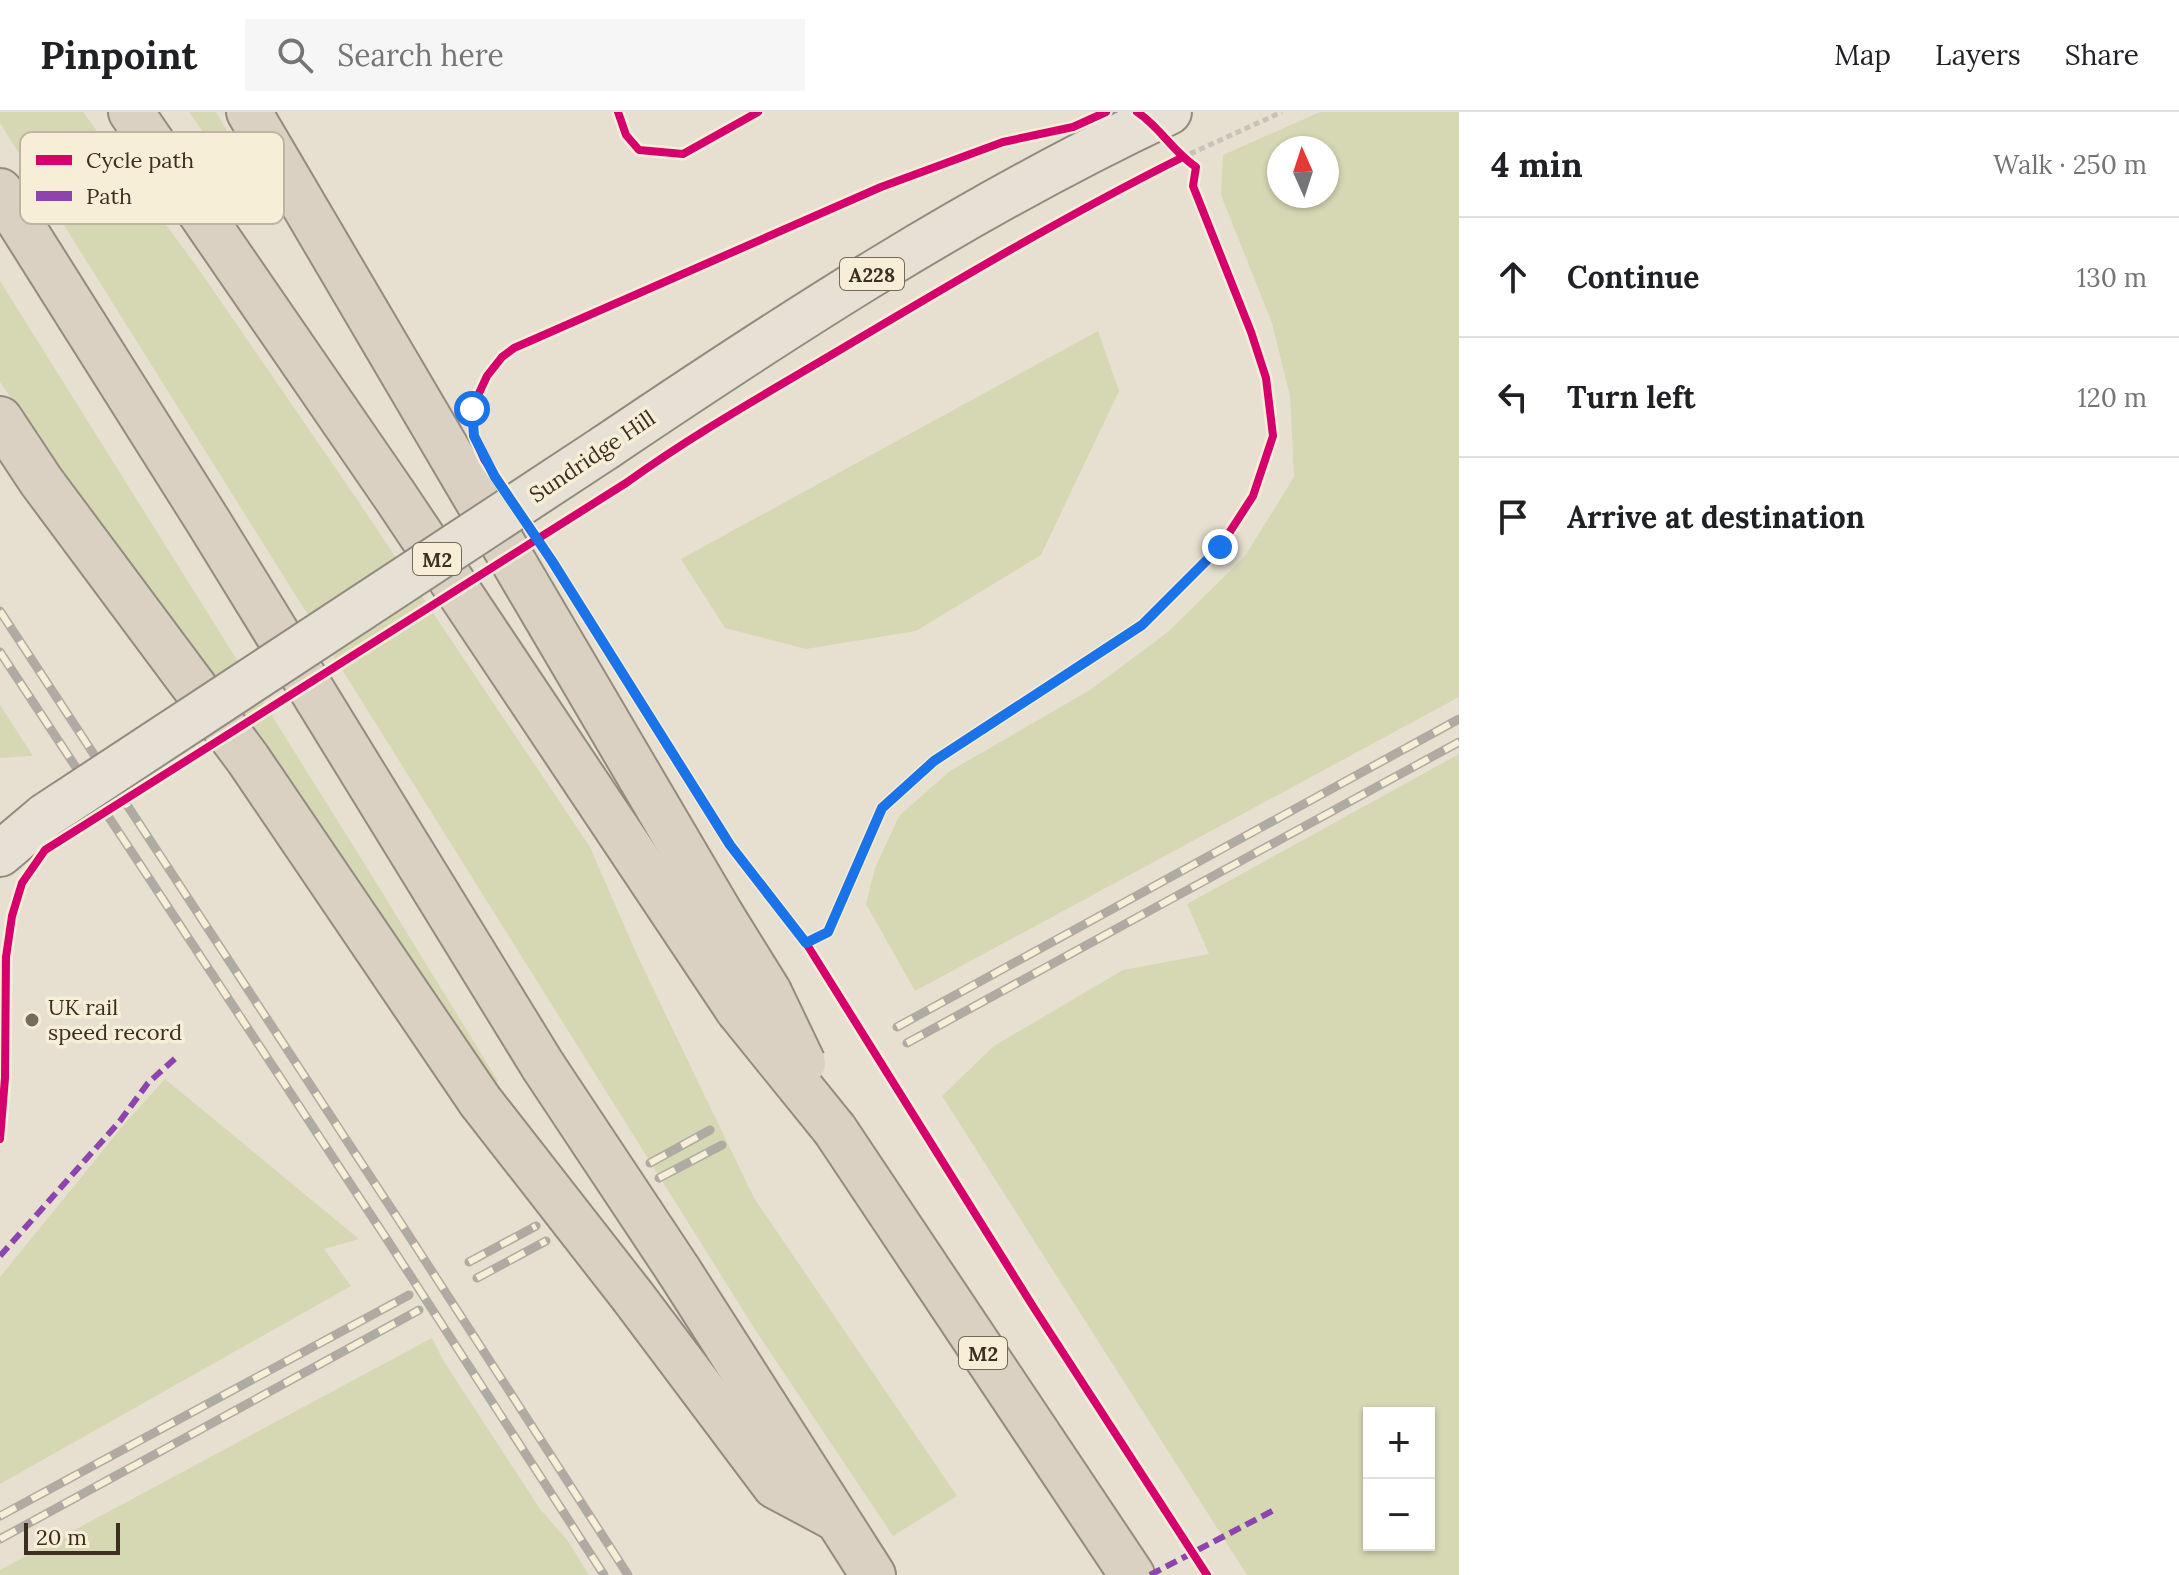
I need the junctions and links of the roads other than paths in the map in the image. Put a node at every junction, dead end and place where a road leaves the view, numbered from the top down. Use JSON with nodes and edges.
{"nodes":[{"id":1,"x":131,"y":112,"type":"edge"},
{"id":2,"x":249,"y":112,"type":"edge"},
{"id":3,"x":1160,"y":116,"type":"edge"},
{"id":4,"x":145,"y":132,"type":"edge"},
{"id":5,"x":261,"y":132,"type":"edge"},
{"id":6,"x":284,"y":172,"type":"edge"},
{"id":7,"x":0,"y":191,"type":"edge"},
{"id":8,"x":20,"y":223,"type":"edge"},
{"id":9,"x":21,"y":224,"type":"edge"},
{"id":10,"x":208,"y":224,"type":"edge"},
{"id":11,"x":0,"y":419,"type":"edge"},
{"id":12,"x":19,"y":833,"type":"edge"},
{"id":13,"x":754,"y":1001,"type":"junction"},
{"id":14,"x":835,"y":1518,"type":"junction"},
{"id":15,"x":873,"y":1575,"type":"edge"},
{"id":16,"x":1132,"y":1575,"type":"edge"}],
"edges":[{"from":1,"to":4,"type":"highway","number":"M2"},
{"from":2,"to":5,"type":"highway","number":"M2"},
{"from":3,"to":12,"type":"main road","name":"Sundridge Hill","number":"A228","bridge":true},
{"from":6,"to":13,"type":"highway","number":"M2"},
{"from":7,"to":8,"type":"highway","bridge":true},
{"from":9,"to":14,"type":"highway","bridge":true},
{"from":10,"to":13,"type":"highway","number":"M2"},
{"from":11,"to":14,"type":"highway","bridge":true},
{"from":13,"to":16,"type":"highway","number":"M2","bridge":true},
{"from":14,"to":15,"type":"highway"}]}
